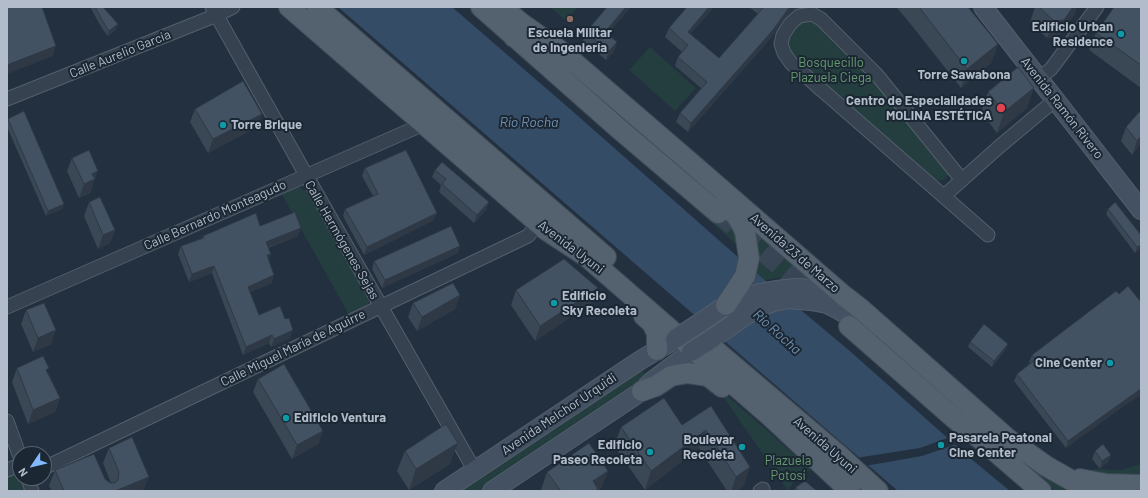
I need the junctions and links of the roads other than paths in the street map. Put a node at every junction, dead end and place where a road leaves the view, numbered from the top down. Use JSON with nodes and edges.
{"nodes":[{"id":1,"x":233,"y":7,"type":"edge"},
{"id":2,"x":289,"y":7,"type":"edge"},
{"id":3,"x":317,"y":7,"type":"edge"},
{"id":4,"x":481,"y":7,"type":"edge"},
{"id":5,"x":502,"y":7,"type":"edge"},
{"id":6,"x":983,"y":7,"type":"edge"},
{"id":7,"x":1097,"y":7,"type":"edge"},
{"id":8,"x":214,"y":11,"type":"edge"},
{"id":9,"x":514,"y":36,"type":"junction"},
{"id":10,"x":1039,"y":78,"type":"junction"},
{"id":11,"x":7,"y":99,"type":"edge"},
{"id":12,"x":1056,"y":100,"type":"junction"},
{"id":13,"x":424,"y":124,"type":"junction"},
{"id":14,"x":306,"y":175,"type":"junction"},
{"id":15,"x":962,"y":180,"type":"junction"},
{"id":16,"x":944,"y":196,"type":"junction"},
{"id":17,"x":1141,"y":210,"type":"edge"},
{"id":18,"x":718,"y":212,"type":"tunnel mouth"},
{"id":19,"x":542,"y":227,"type":"junction"},
{"id":20,"x":988,"y":235,"type":"dead end"},
{"id":21,"x":782,"y":294,"type":"junction"},
{"id":22,"x":843,"y":295,"type":"junction"},
{"id":23,"x":726,"y":305,"type":"junction"},
{"id":24,"x":7,"y":307,"type":"edge"},
{"id":25,"x":381,"y":307,"type":"junction"},
{"id":26,"x":849,"y":326,"type":"dead end"},
{"id":27,"x":657,"y":350,"type":"junction"},
{"id":28,"x":645,"y":384,"type":"junction"},
{"id":29,"x":7,"y":421,"type":"edge"},
{"id":30,"x":983,"y":441,"type":"junction"},
{"id":31,"x":16,"y":446,"type":"edge"},
{"id":32,"x":801,"y":446,"type":"junction"},
{"id":33,"x":87,"y":447,"type":"junction"},
{"id":34,"x":93,"y":462,"type":"edge"},
{"id":35,"x":52,"y":464,"type":"edge"},
{"id":36,"x":475,"y":471,"type":"junction"},
{"id":37,"x":1066,"y":477,"type":"junction"},
{"id":38,"x":1141,"y":485,"type":"edge"},
{"id":39,"x":444,"y":491,"type":"edge"},
{"id":40,"x":492,"y":491,"type":"edge"},
{"id":41,"x":850,"y":491,"type":"edge"},
{"id":42,"x":878,"y":491,"type":"edge"},
{"id":43,"x":1041,"y":491,"type":"edge"},
{"id":44,"x":1094,"y":491,"type":"edge"}],
"edges":[{"from":1,"to":8,"type":"street","name":"Calle Aurelio García"},
{"from":2,"to":13,"type":"main road","name":"Avenida Uyuni"},
{"from":3,"to":42,"type":"main road","name":"Avenida Uyuni"},
{"from":4,"to":9,"type":"main road"},
{"from":5,"to":22,"type":"main road","name":"Avenida 23 de Marzo"},
{"from":6,"to":10,"type":"main road","name":"Avenida Ramón Rivero"},
{"from":7,"to":10,"type":"street"},
{"from":8,"to":11,"type":"street","name":"Calle Aurelio García"},
{"from":8,"to":14,"type":"street","name":"Calle Hermógenes Sejas"},
{"from":9,"to":18,"type":"main road"},
{"from":9,"to":23,"type":"main road"},
{"from":10,"to":12,"type":"main road","name":"Avenida Ramón Rivero"},
{"from":12,"to":15,"type":"street"},
{"from":12,"to":17,"type":"main road","name":"Avenida Ramón Rivero"},
{"from":13,"to":14,"type":"street","name":"Calle Bernardo Monteagudo"},
{"from":13,"to":19,"type":"main road","name":"Avenida Uyuni"},
{"from":14,"to":24,"type":"street","name":"Calle Bernardo Monteagudo"},
{"from":14,"to":25,"type":"street","name":"Calle Hermógenes Sejas"},
{"from":15,"to":16,"type":"street"},
{"from":15,"to":16,"type":"street"},
{"from":16,"to":20,"type":"street"},
{"from":19,"to":25,"type":"street","name":"Calle Miguel María de Aguirre"},
{"from":19,"to":27,"type":"main road"},
{"from":19,"to":32,"type":"main road","name":"Avenida Uyuni"},
{"from":21,"to":22,"type":"main road"},
{"from":21,"to":23,"type":"main road","name":"Avenida Melchor Urquidi"},
{"from":21,"to":28,"type":"main road","name":"Avenida Melchor Urquidi","bridge":true},
{"from":21,"to":30,"type":"main road"},
{"from":22,"to":37,"type":"main road","name":"Avenida 23 de Marzo"},
{"from":23,"to":27,"type":"main road","name":"Avenida Melchor Urquidi","bridge":true},
{"from":25,"to":33,"type":"street","name":"Calle Miguel María de Aguirre"},
{"from":25,"to":36,"type":"street","name":"Calle Hermógenes Sejas"},
{"from":26,"to":30,"type":"main road"},
{"from":27,"to":36,"type":"main road","name":"Avenida Melchor Urquidi"},
{"from":28,"to":32,"type":"main road"},
{"from":28,"to":40,"type":"main road","name":"Avenida Melchor Urquidi"},
{"from":29,"to":31,"type":"street"},
{"from":30,"to":43,"type":"main road"},
{"from":32,"to":41,"type":"main road","name":"Avenida Uyuni"},
{"from":33,"to":34,"type":"street"},
{"from":33,"to":35,"type":"street","name":"Calle Miguel María de Aguirre"},
{"from":36,"to":39,"type":"main road","name":"Avenida Melchor Urquidi"},
{"from":37,"to":38,"type":"main road"},
{"from":37,"to":44,"type":"main road","name":"Avenida 23 de Marzo"}]}
